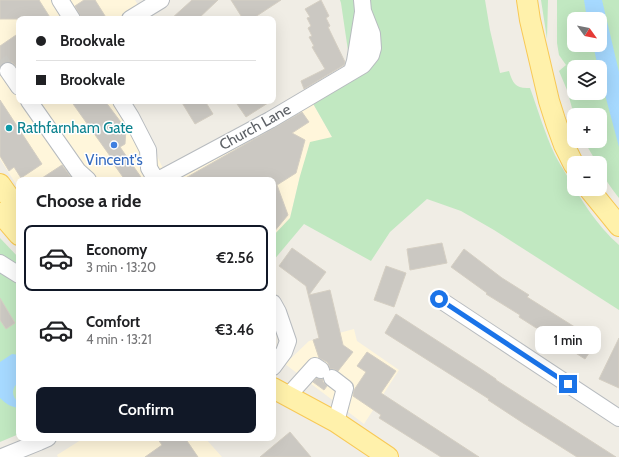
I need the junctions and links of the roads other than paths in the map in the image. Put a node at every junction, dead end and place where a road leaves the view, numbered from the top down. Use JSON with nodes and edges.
{"nodes":[{"id":1,"x":60,"y":0,"type":"edge"},
{"id":2,"x":160,"y":0,"type":"edge"},
{"id":3,"x":527,"y":0,"type":"edge"},
{"id":4,"x":363,"y":5,"type":"edge"},
{"id":5,"x":70,"y":16,"type":"edge"},
{"id":6,"x":135,"y":16,"type":"edge"},
{"id":7,"x":8,"y":71,"type":"tunnel mouth"},
{"id":8,"x":16,"y":83,"type":"edge"},
{"id":9,"x":31,"y":104,"type":"edge"},
{"id":10,"x":123,"y":104,"type":"edge"},
{"id":11,"x":570,"y":156,"type":"edge"},
{"id":12,"x":83,"y":175,"type":"edge"},
{"id":13,"x":155,"y":177,"type":"edge"},
{"id":14,"x":163,"y":177,"type":"edge"},
{"id":15,"x":0,"y":184,"type":"edge"},
{"id":16,"x":595,"y":196,"type":"edge"},
{"id":17,"x":16,"y":207,"type":"edge"},
{"id":18,"x":0,"y":213,"type":"edge"},
{"id":19,"x":619,"y":226,"type":"edge"},
{"id":20,"x":16,"y":232,"type":"edge"},
{"id":21,"x":0,"y":263,"type":"edge"},
{"id":22,"x":16,"y":273,"type":"edge"},
{"id":23,"x":439,"y":299,"type":"dead end"},
{"id":24,"x":276,"y":308,"type":"edge"},
{"id":25,"x":276,"y":363,"type":"edge"},
{"id":26,"x":281,"y":392,"type":"edge"},
{"id":27,"x":619,"y":418,"type":"edge"},
{"id":28,"x":336,"y":422,"type":"junction"},
{"id":29,"x":41,"y":441,"type":"edge"},
{"id":30,"x":2,"y":457,"type":"edge"},
{"id":31,"x":388,"y":457,"type":"edge"}],
"edges":[{"from":1,"to":5,"type":"street"},
{"from":2,"to":6,"type":"street"},
{"from":3,"to":11,"type":"main road"},
{"from":4,"to":14,"type":"street","name":"Church Lane"},
{"from":7,"to":8,"type":"street"},
{"from":9,"to":12,"type":"street"},
{"from":10,"to":13,"type":"street"},
{"from":15,"to":17,"type":"main road"},
{"from":16,"to":19,"type":"main road"},
{"from":18,"to":20,"type":"main road"},
{"from":21,"to":22,"type":"street"},
{"from":23,"to":27,"type":"street"},
{"from":24,"to":25,"type":"street"},
{"from":26,"to":28,"type":"main road"},
{"from":26,"to":28,"type":"street"},
{"from":28,"to":31,"type":"main road"},
{"from":29,"to":30,"type":"street"}]}
